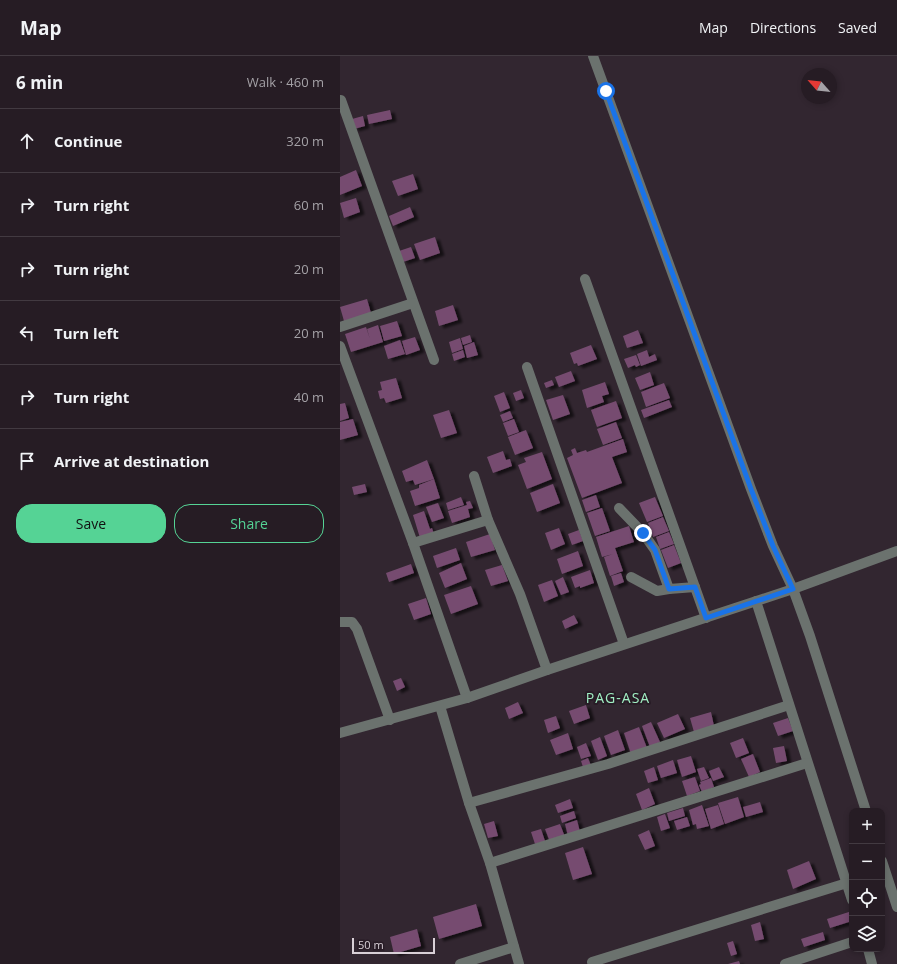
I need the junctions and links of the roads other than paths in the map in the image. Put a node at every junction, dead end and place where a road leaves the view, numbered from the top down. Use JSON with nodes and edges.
{"nodes":[{"id":1,"x":593,"y":56,"type":"edge"},
{"id":2,"x":341,"y":100,"type":"edge"},
{"id":3,"x":585,"y":279,"type":"dead end"},
{"id":4,"x":413,"y":303,"type":"junction"},
{"id":5,"x":340,"y":327,"type":"edge"},
{"id":6,"x":340,"y":346,"type":"edge"},
{"id":7,"x":434,"y":360,"type":"dead end"},
{"id":8,"x":527,"y":367,"type":"dead end"},
{"id":9,"x":474,"y":476,"type":"dead end"},
{"id":10,"x":619,"y":508,"type":"dead end"},
{"id":11,"x":488,"y":520,"type":"junction"},
{"id":12,"x":413,"y":543,"type":"junction"},
{"id":13,"x":897,"y":551,"type":"edge"},
{"id":14,"x":631,"y":577,"type":"dead end"},
{"id":15,"x":695,"y":587,"type":"junction"},
{"id":16,"x":669,"y":589,"type":"junction"},
{"id":17,"x":793,"y":589,"type":"junction"},
{"id":18,"x":756,"y":601,"type":"junction"},
{"id":19,"x":706,"y":618,"type":"junction"},
{"id":20,"x":340,"y":622,"type":"edge"},
{"id":21,"x":624,"y":644,"type":"junction"},
{"id":22,"x":547,"y":670,"type":"junction"},
{"id":23,"x":466,"y":698,"type":"junction"},
{"id":24,"x":789,"y":704,"type":"junction"},
{"id":25,"x":440,"y":706,"type":"junction"},
{"id":26,"x":390,"y":720,"type":"junction"},
{"id":27,"x":340,"y":733,"type":"edge"},
{"id":28,"x":807,"y":763,"type":"junction"},
{"id":29,"x":469,"y":803,"type":"junction"},
{"id":30,"x":865,"y":808,"type":"edge"},
{"id":31,"x":490,"y":863,"type":"junction"},
{"id":32,"x":885,"y":870,"type":"edge"},
{"id":33,"x":847,"y":884,"type":"junction"},
{"id":34,"x":849,"y":890,"type":"edge"},
{"id":35,"x":897,"y":907,"type":"edge"},
{"id":36,"x":849,"y":943,"type":"edge"},
{"id":37,"x":514,"y":947,"type":"junction"},
{"id":38,"x":869,"y":952,"type":"edge"},
{"id":39,"x":592,"y":962,"type":"dead end"},
{"id":40,"x":460,"y":964,"type":"edge"},
{"id":41,"x":519,"y":964,"type":"edge"},
{"id":42,"x":785,"y":964,"type":"edge"},
{"id":43,"x":872,"y":964,"type":"edge"}],
"edges":[{"from":1,"to":17,"type":"street"},
{"from":2,"to":4,"type":"street"},
{"from":3,"to":15,"type":"street"},
{"from":4,"to":5,"type":"street"},
{"from":4,"to":7,"type":"street"},
{"from":6,"to":12,"type":"street"},
{"from":8,"to":21,"type":"street"},
{"from":9,"to":11,"type":"street"},
{"from":10,"to":16,"type":"street"},
{"from":11,"to":12,"type":"street"},
{"from":11,"to":22,"type":"street"},
{"from":12,"to":23,"type":"street"},
{"from":13,"to":17,"type":"street"},
{"from":14,"to":16,"type":"street"},
{"from":15,"to":16,"type":"street"},
{"from":15,"to":19,"type":"street"},
{"from":17,"to":18,"type":"street"},
{"from":17,"to":30,"type":"street"},
{"from":18,"to":19,"type":"street"},
{"from":18,"to":24,"type":"street"},
{"from":19,"to":21,"type":"street"},
{"from":20,"to":26,"type":"street"},
{"from":21,"to":22,"type":"street"},
{"from":22,"to":23,"type":"street"},
{"from":23,"to":25,"type":"street"},
{"from":24,"to":28,"type":"street"},
{"from":24,"to":29,"type":"street"},
{"from":25,"to":26,"type":"street"},
{"from":25,"to":29,"type":"street"},
{"from":26,"to":27,"type":"street"},
{"from":28,"to":31,"type":"street"},
{"from":28,"to":33,"type":"street"},
{"from":29,"to":31,"type":"street"},
{"from":31,"to":37,"type":"street"},
{"from":32,"to":35,"type":"street"},
{"from":33,"to":34,"type":"street"},
{"from":33,"to":39,"type":"street"},
{"from":36,"to":42,"type":"street"},
{"from":37,"to":40,"type":"street"},
{"from":37,"to":41,"type":"street"},
{"from":38,"to":43,"type":"street"}]}
